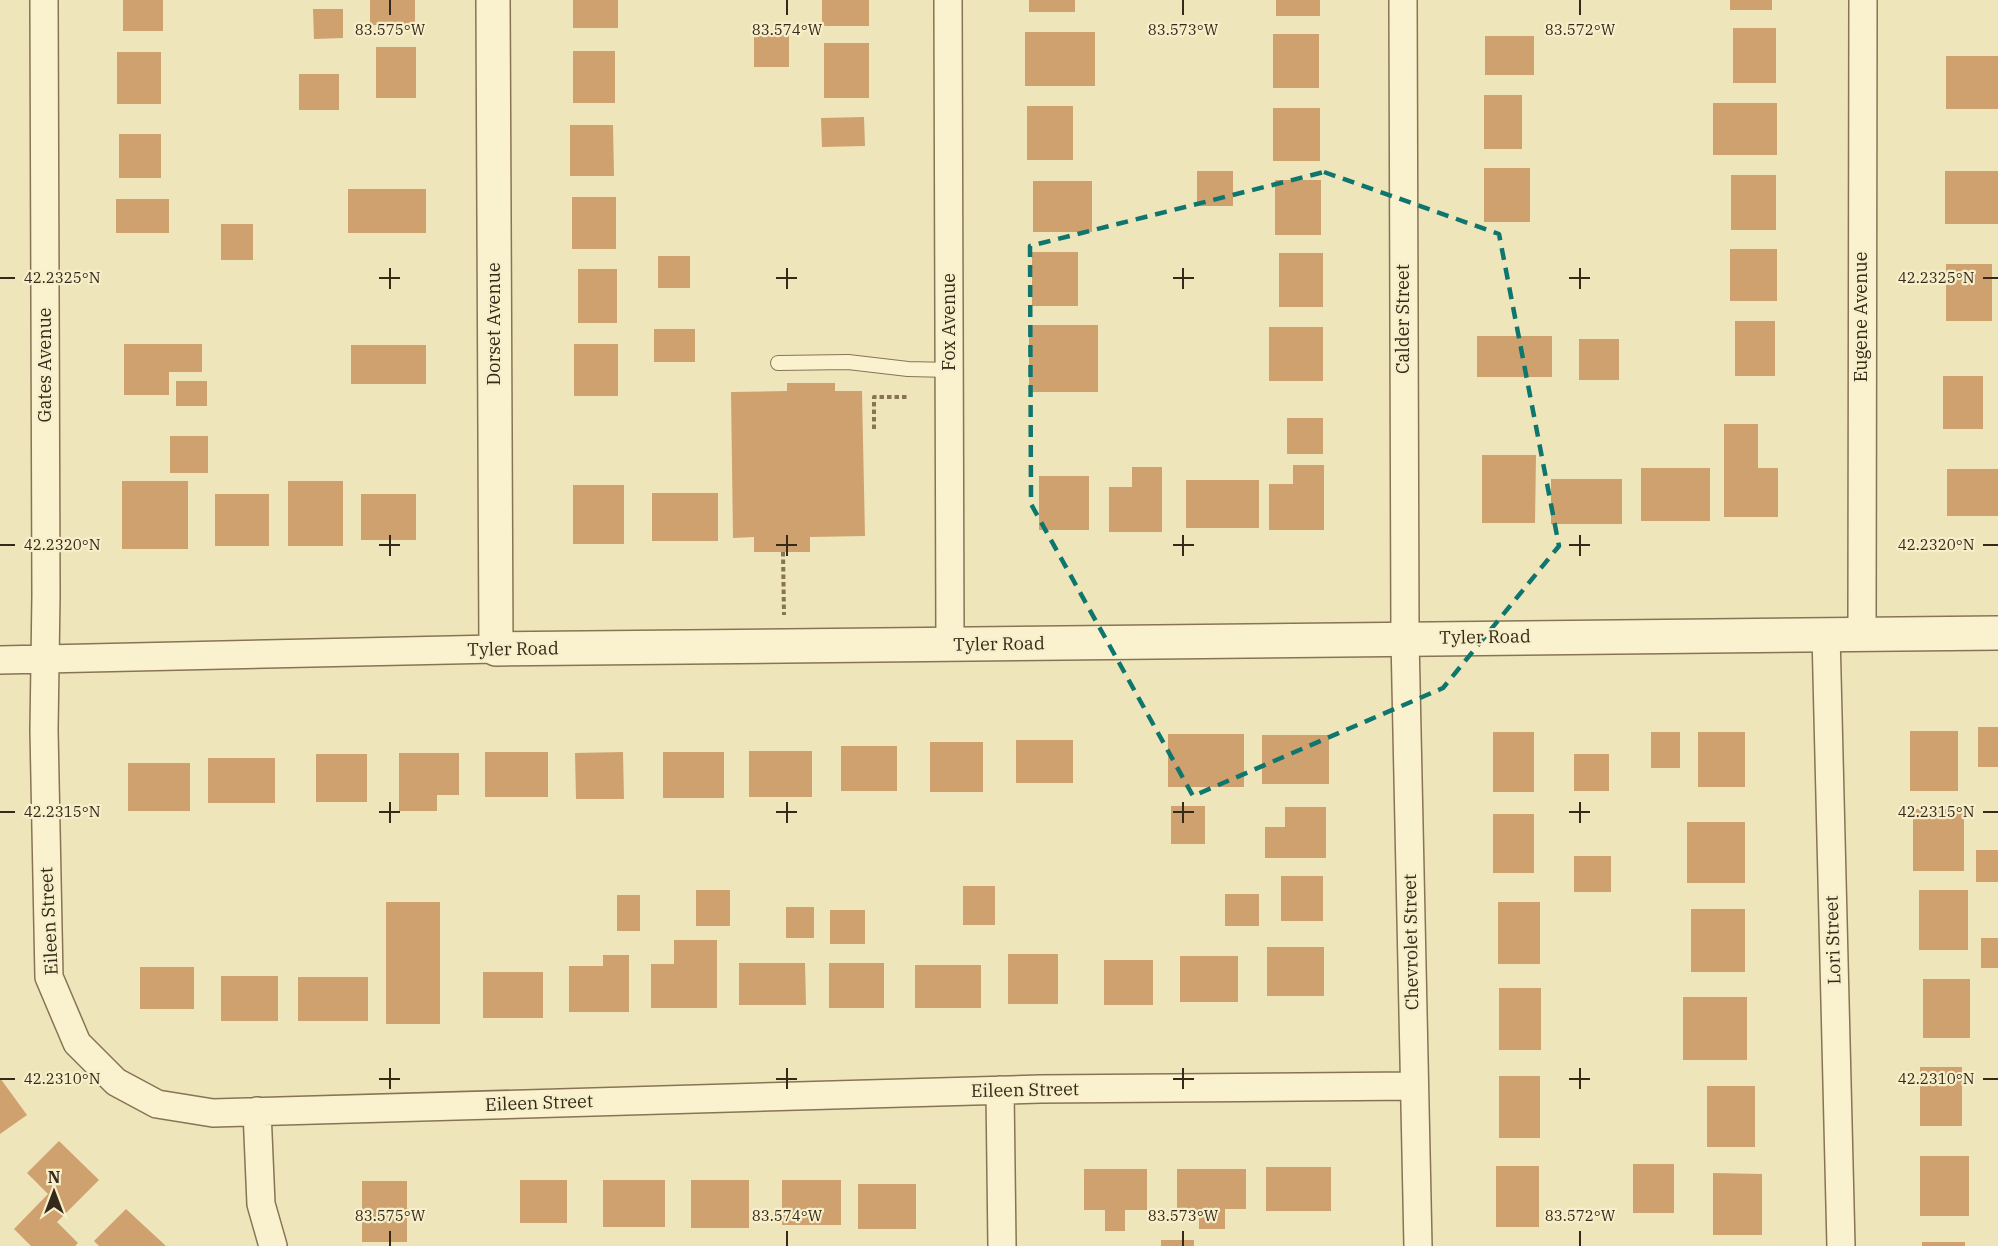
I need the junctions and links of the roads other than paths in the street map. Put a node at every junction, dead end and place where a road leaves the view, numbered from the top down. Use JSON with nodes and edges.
{"nodes":[{"id":1,"x":44,"y":0,"type":"edge"},
{"id":2,"x":493,"y":0,"type":"edge"},
{"id":3,"x":948,"y":0,"type":"edge"},
{"id":4,"x":1403,"y":0,"type":"edge"},
{"id":5,"x":1863,"y":0,"type":"edge"},
{"id":6,"x":778,"y":363,"type":"dead end"},
{"id":7,"x":950,"y":370,"type":"junction"},
{"id":8,"x":1862,"y":633,"type":"junction"},
{"id":9,"x":1998,"y":633,"type":"edge"},
{"id":10,"x":1826,"y":634,"type":"junction"},
{"id":11,"x":1405,"y":638,"type":"junction"},
{"id":12,"x":950,"y":644,"type":"junction"},
{"id":13,"x":496,"y":649,"type":"junction"},
{"id":14,"x":46,"y":659,"type":"junction"},
{"id":15,"x":0,"y":660,"type":"edge"},
{"id":16,"x":1414,"y":1086,"type":"junction"},
{"id":17,"x":1000,"y":1090,"type":"junction"},
{"id":18,"x":257,"y":1112,"type":"junction"},
{"id":19,"x":273,"y":1246,"type":"edge"},
{"id":20,"x":1002,"y":1246,"type":"edge"},
{"id":21,"x":1418,"y":1246,"type":"edge"},
{"id":22,"x":1841,"y":1246,"type":"edge"}],
"edges":[{"from":1,"to":14,"type":"street","name":"Gates Avenue"},
{"from":2,"to":13,"type":"street","name":"Dorset Avenue"},
{"from":3,"to":7,"type":"street","name":"Fox Avenue"},
{"from":4,"to":11,"type":"street","name":"Calder Street"},
{"from":5,"to":8,"type":"street","name":"Eugene Avenue"},
{"from":6,"to":7,"type":"lane"},
{"from":7,"to":12,"type":"street","name":"Fox Avenue"},
{"from":8,"to":9,"type":"street","name":"Tyler Road"},
{"from":8,"to":10,"type":"street","name":"Tyler Road"},
{"from":10,"to":11,"type":"street","name":"Tyler Road"},
{"from":10,"to":22,"type":"street","name":"Lori Street"},
{"from":11,"to":12,"type":"street","name":"Tyler Road"},
{"from":11,"to":16,"type":"street","name":"Chevrolet Street"},
{"from":12,"to":13,"type":"street","name":"Tyler Road"},
{"from":13,"to":14,"type":"street","name":"Tyler Road"},
{"from":14,"to":15,"type":"street","name":"Tyler Road"},
{"from":14,"to":18,"type":"street","name":"Eileen Street"},
{"from":16,"to":17,"type":"street","name":"Eileen Street"},
{"from":16,"to":21,"type":"street","name":"Chevrolet Street"},
{"from":17,"to":18,"type":"street","name":"Eileen Street"},
{"from":17,"to":20,"type":"street"},
{"from":18,"to":19,"type":"street"}]}
